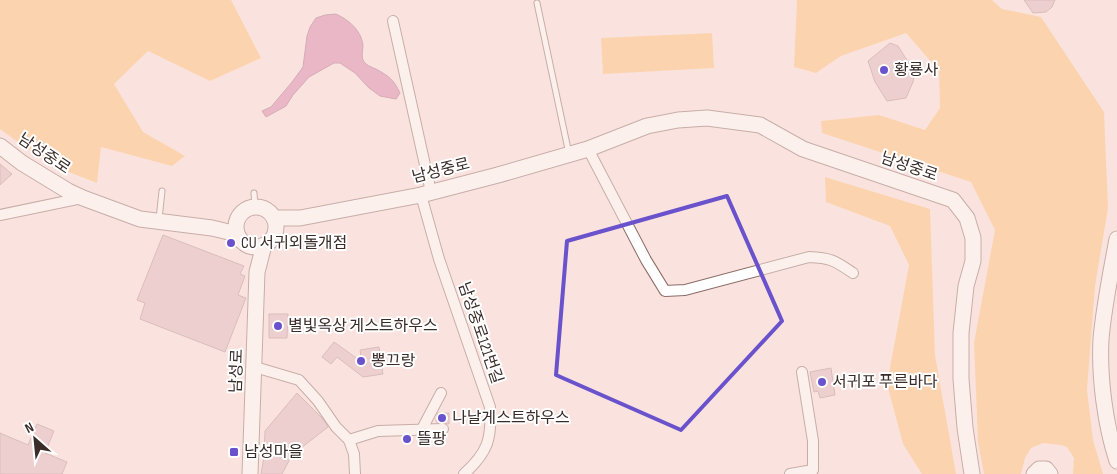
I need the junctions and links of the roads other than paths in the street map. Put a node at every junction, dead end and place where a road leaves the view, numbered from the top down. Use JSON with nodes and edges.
{"nodes":[{"id":1,"x":536,"y":3,"type":"dead end"},
{"id":2,"x":393,"y":21,"type":"dead end"},
{"id":3,"x":0,"y":146,"type":"edge"},
{"id":4,"x":588,"y":149,"type":"junction"},
{"id":5,"x":569,"y":154,"type":"junction"},
{"id":6,"x":162,"y":191,"type":"dead end"},
{"id":7,"x":426,"y":193,"type":"junction"},
{"id":8,"x":83,"y":198,"type":"junction"},
{"id":9,"x":0,"y":215,"type":"edge"},
{"id":10,"x":159,"y":222,"type":"junction"},
{"id":11,"x":275,"y":224,"type":"junction"},
{"id":12,"x":237,"y":229,"type":"junction"},
{"id":13,"x":1117,"y":239,"type":"edge"},
{"id":14,"x":257,"y":245,"type":"junction"},
{"id":15,"x":853,"y":273,"type":"dead end"},
{"id":16,"x":255,"y":366,"type":"junction"},
{"id":17,"x":802,"y":372,"type":"dead end"},
{"id":18,"x":441,"y":393,"type":"dead end"},
{"id":19,"x":422,"y":429,"type":"junction"},
{"id":20,"x":443,"y":429,"type":"dead end"},
{"id":21,"x":349,"y":440,"type":"junction"},
{"id":22,"x":1117,"y":461,"type":"edge"},
{"id":23,"x":813,"y":472,"type":"edge"},
{"id":24,"x":250,"y":474,"type":"edge"},
{"id":25,"x":355,"y":474,"type":"edge"},
{"id":26,"x":464,"y":474,"type":"edge"},
{"id":27,"x":790,"y":474,"type":"edge"},
{"id":28,"x":972,"y":474,"type":"edge"},
{"id":29,"x":1034,"y":474,"type":"edge"},
{"id":30,"x":1050,"y":474,"type":"edge"}],
"edges":[{"from":1,"to":5,"type":"lane"},
{"from":2,"to":7,"type":"street","name":"남성중로121번길"},
{"from":3,"to":8,"type":"street","name":"남성중로"},
{"from":4,"to":5,"type":"street","name":"남성중로"},
{"from":4,"to":15,"type":"street"},
{"from":4,"to":28,"type":"street","name":"남성중로"},
{"from":5,"to":7,"type":"street","name":"남성중로"},
{"from":6,"to":10,"type":"lane"},
{"from":7,"to":11,"type":"street","name":"남성중로"},
{"from":7,"to":26,"type":"street","name":"남성중로121번길"},
{"from":8,"to":9,"type":"street"},
{"from":8,"to":10,"type":"street","name":"남성중로"},
{"from":10,"to":12,"type":"street","name":"남성중로"},
{"from":11,"to":12,"type":"street"},
{"from":11,"to":14,"type":"street"},
{"from":12,"to":14,"type":"street"},
{"from":13,"to":22,"type":"street"},
{"from":14,"to":16,"type":"street","name":"남성로"},
{"from":16,"to":21,"type":"street"},
{"from":16,"to":24,"type":"street","name":"남성로"},
{"from":17,"to":23,"type":"street"},
{"from":18,"to":19,"type":"street"},
{"from":19,"to":20,"type":"street"},
{"from":19,"to":21,"type":"street"},
{"from":21,"to":25,"type":"street"},
{"from":23,"to":27,"type":"street"},
{"from":29,"to":30,"type":"street"}]}
